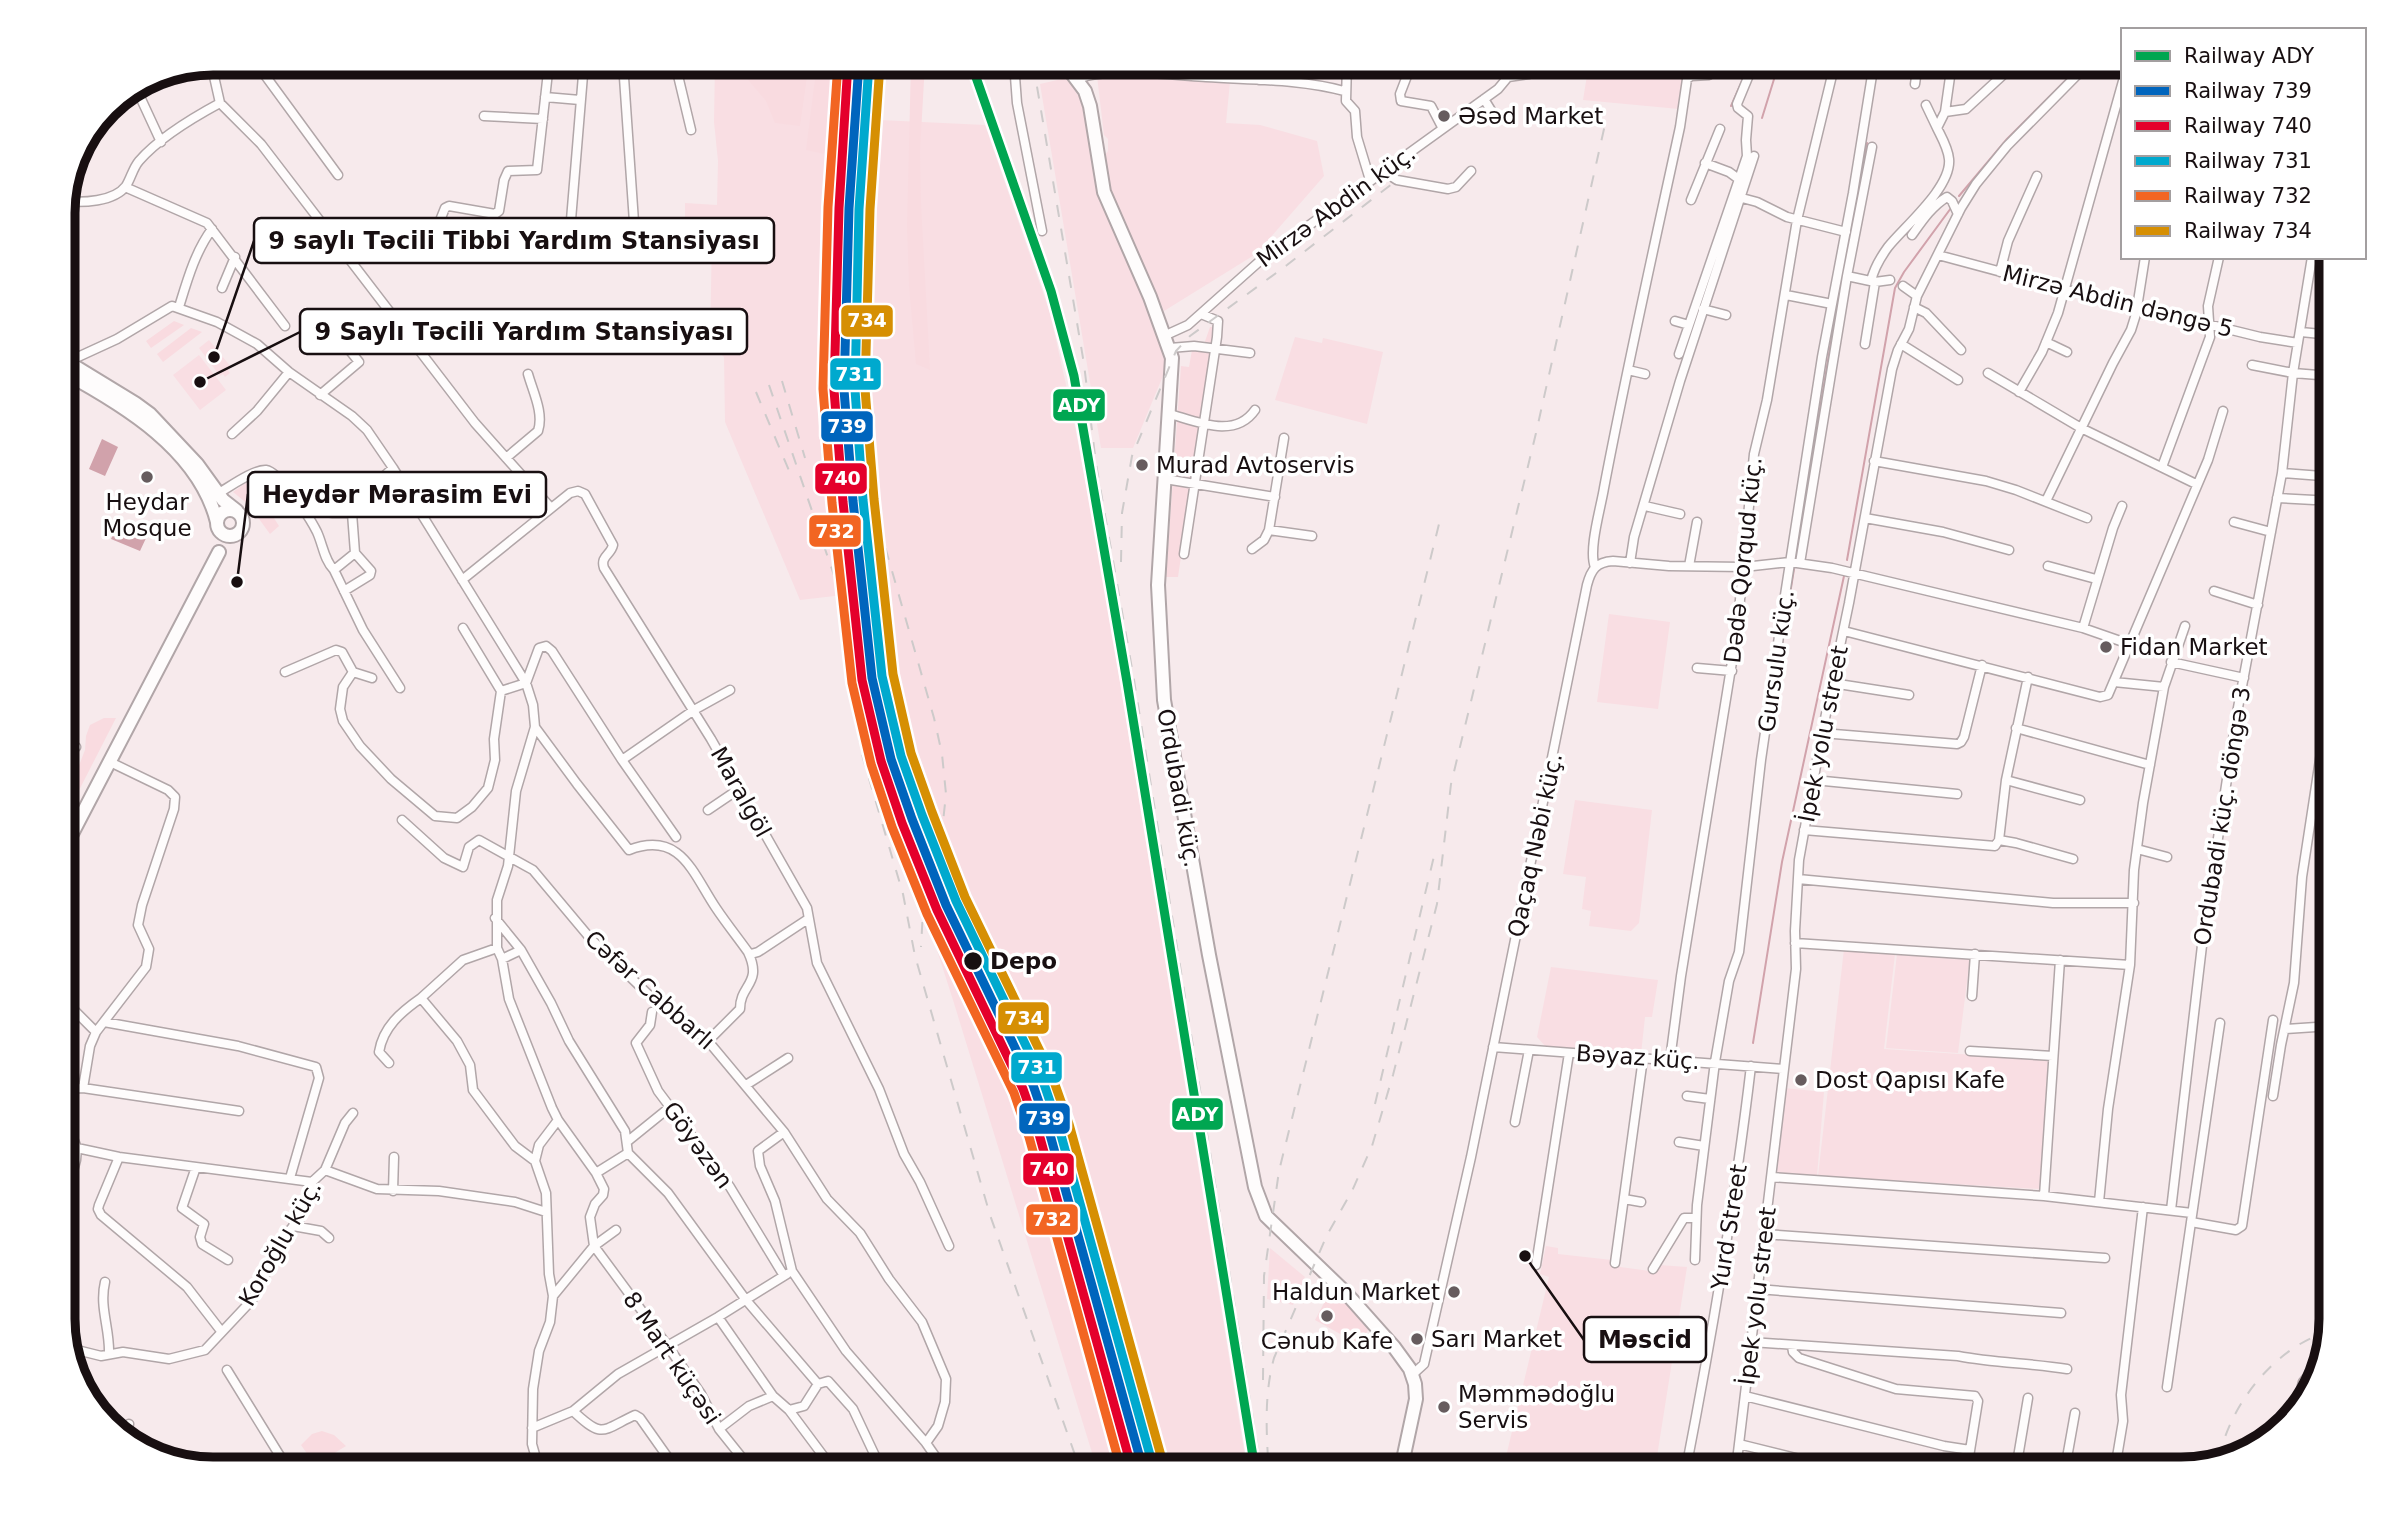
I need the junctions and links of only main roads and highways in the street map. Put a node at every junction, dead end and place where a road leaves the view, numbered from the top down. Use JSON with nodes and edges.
{"nodes":[{"id":1,"x":1074,"y":75,"type":"edge"},
{"id":2,"x":76,"y":370,"type":"edge"},
{"id":3,"x":76,"y":372,"type":"edge"},
{"id":4,"x":237,"y":511,"type":"junction"},
{"id":5,"x":217,"y":524,"type":"junction"},
{"id":6,"x":236,"y":534,"type":"junction"},
{"id":7,"x":219,"y":552,"type":"junction"},
{"id":8,"x":76,"y":826,"type":"edge"},
{"id":9,"x":1404,"y":1457,"type":"edge"}],
"edges":[{"from":1,"to":9,"type":"main road","name":"Ordubadi küç."},
{"from":2,"to":4,"type":"main road"},
{"from":3,"to":5,"type":"main road"},
{"from":4,"to":5,"type":"main road"},
{"from":4,"to":6,"type":"main road"},
{"from":5,"to":6,"type":"main road"},
{"from":5,"to":7,"type":"main road"},
{"from":6,"to":7,"type":"main road"},
{"from":7,"to":8,"type":"main road"}]}
